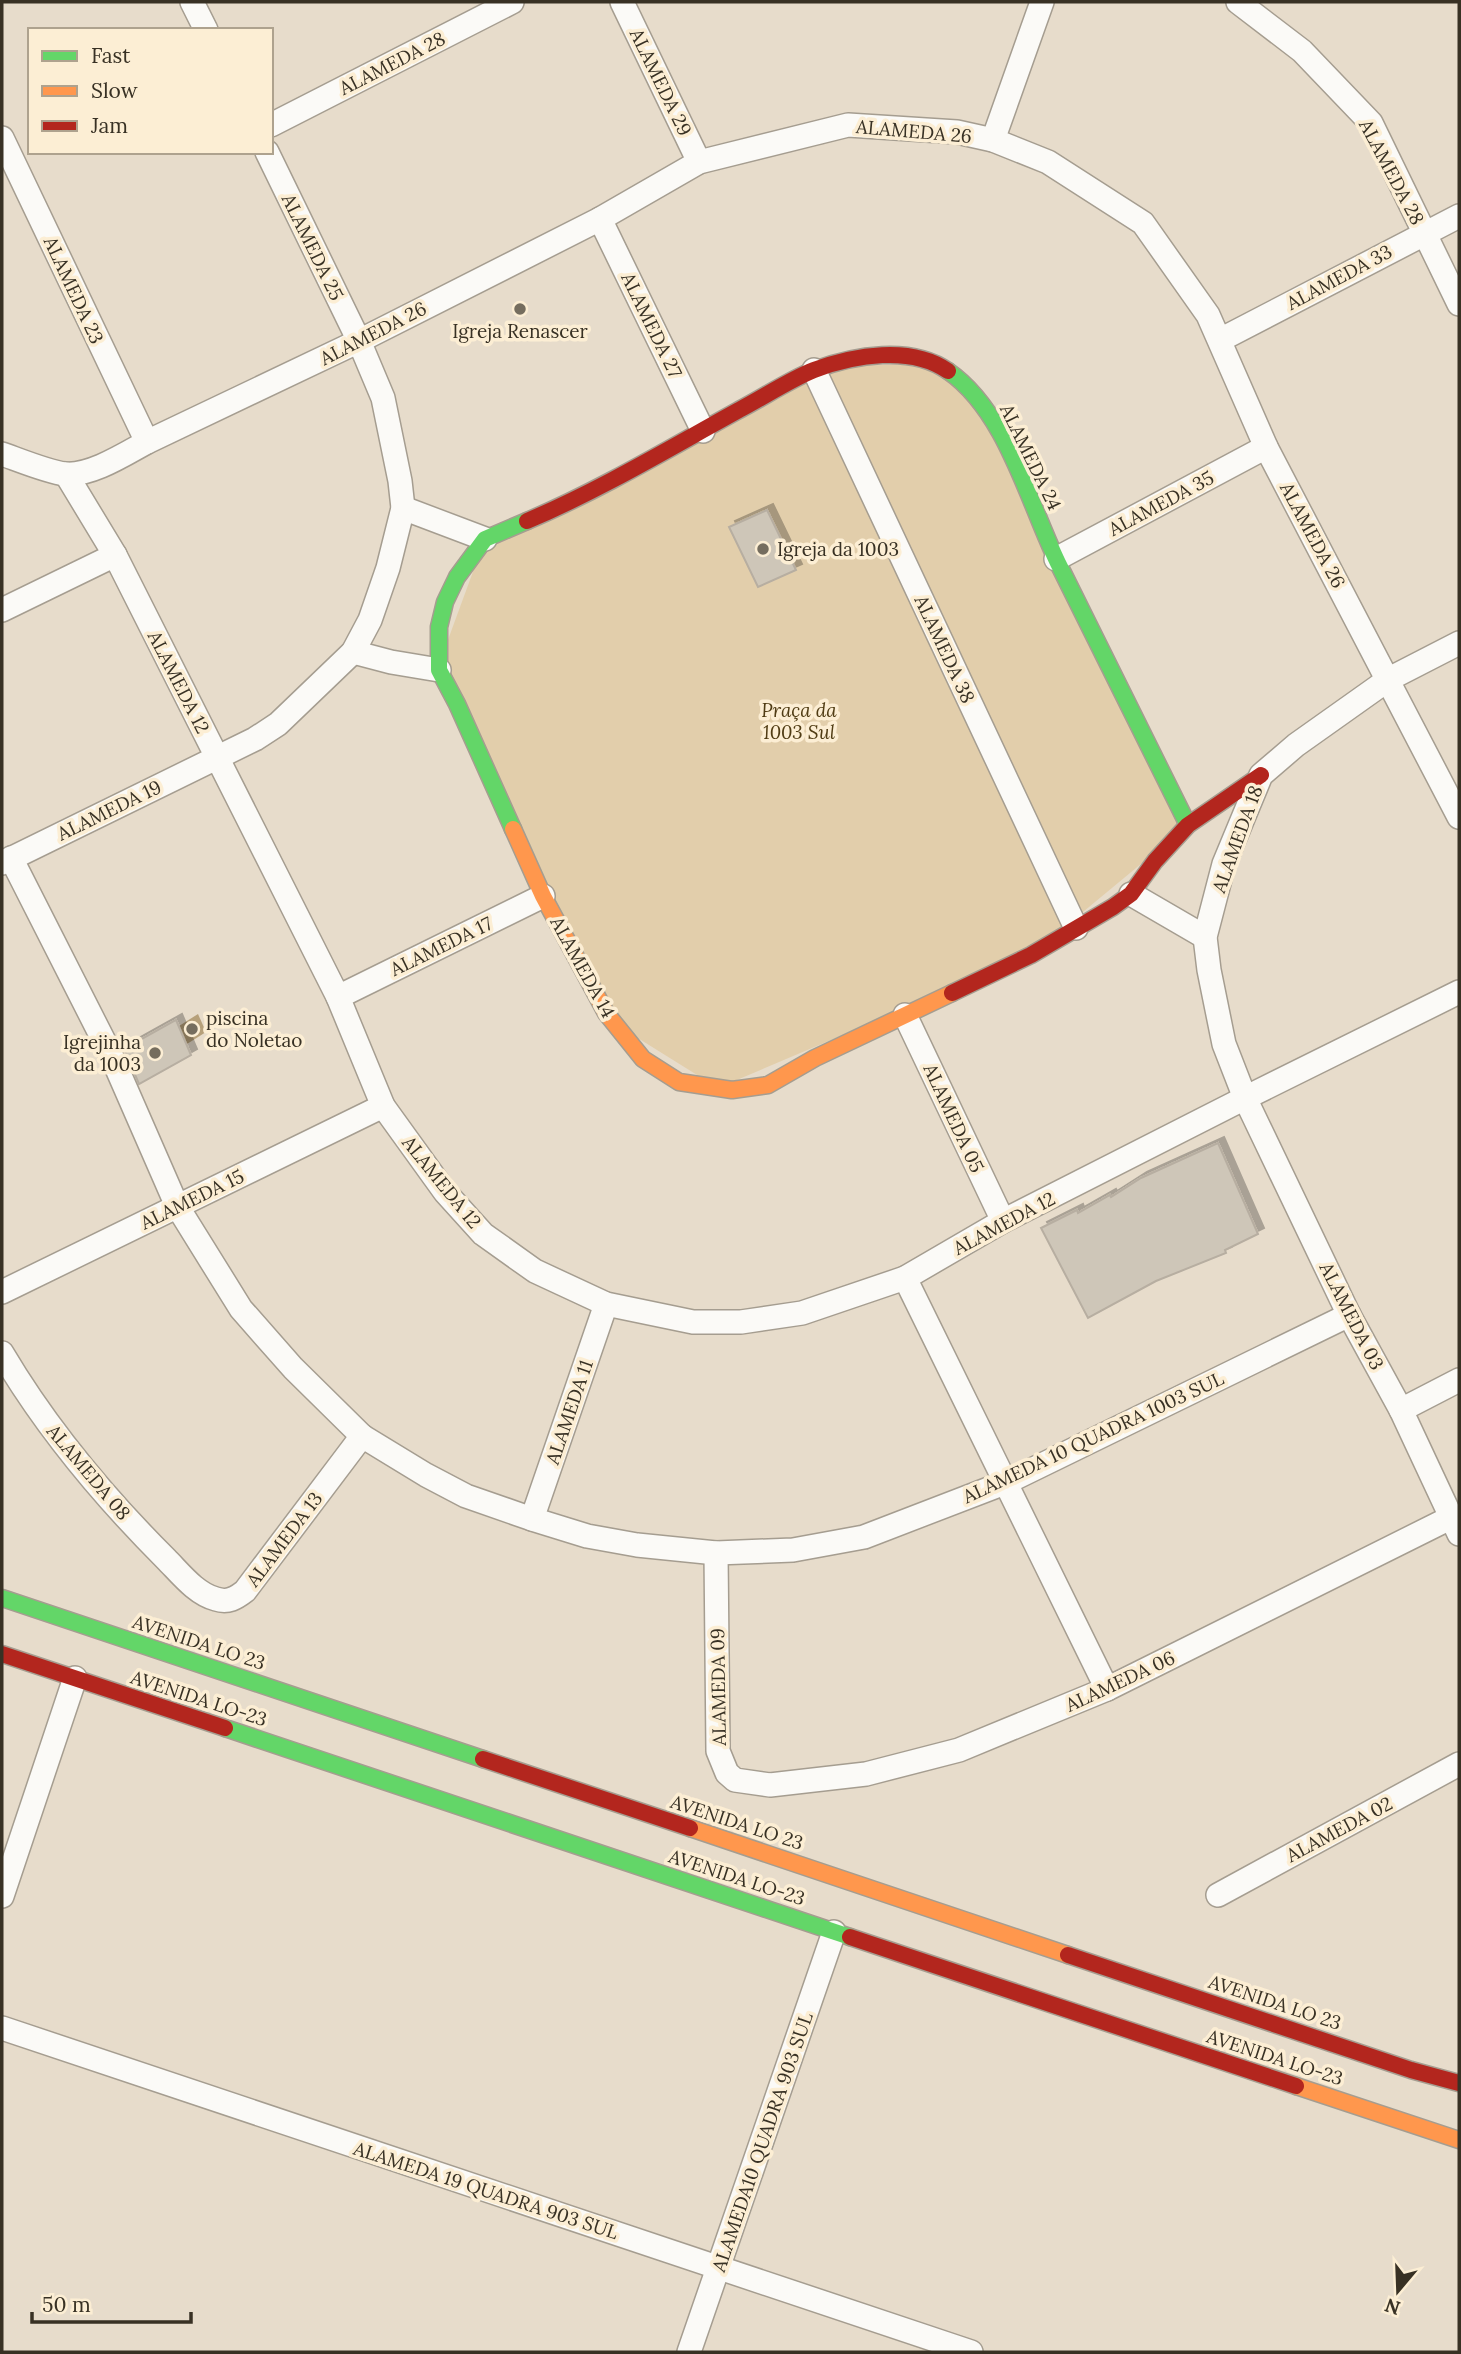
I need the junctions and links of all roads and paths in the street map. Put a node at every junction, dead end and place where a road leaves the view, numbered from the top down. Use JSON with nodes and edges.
{"nodes":[{"id":1,"x":192,"y":2,"type":"edge"},
{"id":2,"x":512,"y":2,"type":"edge"},
{"id":3,"x":622,"y":2,"type":"edge"},
{"id":4,"x":1042,"y":2,"type":"edge"},
{"id":5,"x":1238,"y":2,"type":"edge"},
{"id":6,"x":205,"y":28,"type":"edge"},
{"id":7,"x":273,"y":124,"type":"edge"},
{"id":8,"x":2,"y":138,"type":"edge"},
{"id":9,"x":993,"y":140,"type":"junction"},
{"id":10,"x":268,"y":154,"type":"edge"},
{"id":11,"x":699,"y":162,"type":"junction"},
{"id":12,"x":1459,"y":216,"type":"edge"},
{"id":13,"x":600,"y":219,"type":"junction"},
{"id":14,"x":1424,"y":233,"type":"junction"},
{"id":15,"x":1459,"y":304,"type":"edge"},
{"id":16,"x":1220,"y":340,"type":"junction"},
{"id":17,"x":359,"y":341,"type":"junction"},
{"id":18,"x":814,"y":370,"type":"junction"},
{"id":19,"x":703,"y":431,"type":"junction"},
{"id":20,"x":147,"y":442,"type":"junction"},
{"id":21,"x":1266,"y":447,"type":"junction"},
{"id":22,"x":2,"y":454,"type":"edge"},
{"id":23,"x":66,"y":474,"type":"junction"},
{"id":24,"x":403,"y":508,"type":"junction"},
{"id":25,"x":485,"y":539,"type":"junction"},
{"id":26,"x":115,"y":555,"type":"junction"},
{"id":27,"x":1056,"y":559,"type":"junction"},
{"id":28,"x":2,"y":610,"type":"edge"},
{"id":29,"x":1459,"y":643,"type":"edge"},
{"id":30,"x":353,"y":652,"type":"junction"},
{"id":31,"x":439,"y":670,"type":"junction"},
{"id":32,"x":1389,"y":679,"type":"junction"},
{"id":33,"x":216,"y":757,"type":"junction"},
{"id":34,"x":1261,"y":775,"type":"junction"},
{"id":35,"x":1459,"y":817,"type":"edge"},
{"id":36,"x":1188,"y":825,"type":"junction"},
{"id":37,"x":7,"y":860,"type":"edge"},
{"id":38,"x":1131,"y":894,"type":"junction"},
{"id":39,"x":543,"y":896,"type":"junction"},
{"id":40,"x":1076,"y":928,"type":"junction"},
{"id":41,"x":1205,"y":937,"type":"junction"},
{"id":42,"x":338,"y":997,"type":"junction"},
{"id":43,"x":1457,"y":998,"type":"edge"},
{"id":44,"x":905,"y":1015,"type":"junction"},
{"id":45,"x":1245,"y":1098,"type":"junction"},
{"id":46,"x":383,"y":1106,"type":"junction"},
{"id":47,"x":177,"y":1206,"type":"junction"},
{"id":48,"x":1003,"y":1222,"type":"junction"},
{"id":49,"x":905,"y":1278,"type":"junction"},
{"id":50,"x":2,"y":1292,"type":"edge"},
{"id":51,"x":606,"y":1304,"type":"junction"},
{"id":52,"x":1349,"y":1315,"type":"junction"},
{"id":53,"x":2,"y":1353,"type":"edge"},
{"id":54,"x":1459,"y":1380,"type":"edge"},
{"id":55,"x":1401,"y":1410,"type":"junction"},
{"id":56,"x":362,"y":1436,"type":"junction"},
{"id":57,"x":1007,"y":1482,"type":"junction"},
{"id":58,"x":532,"y":1519,"type":"junction"},
{"id":59,"x":1455,"y":1526,"type":"edge"},
{"id":60,"x":716,"y":1553,"type":"junction"},
{"id":61,"x":189,"y":1581,"type":"joint"},
{"id":62,"x":2,"y":1598,"type":"edge"},
{"id":63,"x":2,"y":1654,"type":"edge"},
{"id":64,"x":75,"y":1678,"type":"junction"},
{"id":65,"x":1107,"y":1689,"type":"junction"},
{"id":66,"x":1459,"y":1764,"type":"edge"},
{"id":67,"x":770,"y":1785,"type":"joint"},
{"id":68,"x":1218,"y":1895,"type":"dead end"},
{"id":69,"x":2,"y":1896,"type":"edge"},
{"id":70,"x":834,"y":1932,"type":"junction"},
{"id":71,"x":2,"y":2028,"type":"edge"},
{"id":72,"x":1312,"y":2036,"type":"junction"},
{"id":73,"x":1459,"y":2083,"type":"edge"},
{"id":74,"x":1328,"y":2096,"type":"junction"},
{"id":75,"x":1459,"y":2140,"type":"edge"},
{"id":76,"x":718,"y":2268,"type":"junction"},
{"id":77,"x":689,"y":2352,"type":"edge"},
{"id":78,"x":971,"y":2352,"type":"edge"}],
"edges":[{"from":1,"to":6,"type":"street"},
{"from":2,"to":7,"type":"street","name":"ALAMEDA 28"},
{"from":3,"to":11,"type":"street","name":"ALAMEDA 29"},
{"from":4,"to":9,"type":"street"},
{"from":5,"to":14,"type":"street","name":"ALAMEDA 28"},
{"from":8,"to":20,"type":"street","name":"ALAMEDA 23"},
{"from":9,"to":11,"type":"street","name":"ALAMEDA 26"},
{"from":9,"to":16,"type":"street","name":"ALAMEDA 26"},
{"from":10,"to":17,"type":"street","name":"ALAMEDA 25"},
{"from":11,"to":13,"type":"street","name":"ALAMEDA 26"},
{"from":12,"to":14,"type":"street","name":"ALAMEDA 33"},
{"from":13,"to":17,"type":"street","name":"ALAMEDA 26"},
{"from":13,"to":19,"type":"street","name":"ALAMEDA 27"},
{"from":14,"to":15,"type":"street","name":"ALAMEDA 28"},
{"from":14,"to":16,"type":"street","name":"ALAMEDA 33"},
{"from":16,"to":21,"type":"street","name":"ALAMEDA 26"},
{"from":17,"to":20,"type":"street","name":"ALAMEDA 26"},
{"from":17,"to":24,"type":"street","name":"ALAMEDA 25"},
{"from":18,"to":19,"type":"street","name":"ALAMEDA 24"},
{"from":18,"to":27,"type":"street","name":"ALAMEDA 24"},
{"from":18,"to":40,"type":"street","name":"ALAMEDA 38"},
{"from":19,"to":25,"type":"street","name":"ALAMEDA 24"},
{"from":20,"to":23,"type":"street","name":"ALAMEDA 26"},
{"from":21,"to":27,"type":"street","name":"ALAMEDA 35"},
{"from":21,"to":32,"type":"street","name":"ALAMEDA 26"},
{"from":22,"to":23,"type":"street"},
{"from":23,"to":26,"type":"street","name":"ALAMEDA 12"},
{"from":24,"to":25,"type":"street"},
{"from":24,"to":30,"type":"street","name":"ALAMEDA 19"},
{"from":25,"to":31,"type":"street","name":"ALAMEDA 14"},
{"from":26,"to":28,"type":"street"},
{"from":26,"to":33,"type":"street","name":"ALAMEDA 12"},
{"from":27,"to":36,"type":"street","name":"ALAMEDA 24"},
{"from":29,"to":32,"type":"street","name":"ALAMEDA 18"},
{"from":30,"to":31,"type":"street"},
{"from":30,"to":33,"type":"street","name":"ALAMEDA 19"},
{"from":31,"to":39,"type":"street","name":"ALAMEDA 14"},
{"from":32,"to":34,"type":"street","name":"ALAMEDA 18"},
{"from":32,"to":35,"type":"street","name":"ALAMEDA 26"},
{"from":33,"to":37,"type":"street","name":"ALAMEDA 19"},
{"from":33,"to":42,"type":"street","name":"ALAMEDA 12"},
{"from":34,"to":36,"type":"street"},
{"from":34,"to":41,"type":"street","name":"ALAMEDA 18"},
{"from":36,"to":38,"type":"street","name":"ALAMEDA 14"},
{"from":37,"to":47,"type":"street","name":"ALAMEDA 10 QUADRA 1003 SUL"},
{"from":38,"to":40,"type":"street","name":"ALAMEDA 14"},
{"from":38,"to":41,"type":"street"},
{"from":39,"to":42,"type":"street","name":"ALAMEDA 17"},
{"from":39,"to":44,"type":"street","name":"ALAMEDA 14"},
{"from":40,"to":44,"type":"street","name":"ALAMEDA 14"},
{"from":41,"to":45,"type":"street","name":"ALAMEDA 18"},
{"from":42,"to":46,"type":"street","name":"ALAMEDA 12"},
{"from":43,"to":45,"type":"street","name":"ALAMEDA 12"},
{"from":44,"to":48,"type":"street","name":"ALAMEDA 05"},
{"from":45,"to":48,"type":"street","name":"ALAMEDA 12"},
{"from":45,"to":52,"type":"street","name":"ALAMEDA 03"},
{"from":46,"to":47,"type":"street","name":"ALAMEDA 15"},
{"from":46,"to":51,"type":"street","name":"ALAMEDA 12"},
{"from":47,"to":50,"type":"street","name":"ALAMEDA 15"},
{"from":47,"to":56,"type":"street","name":"ALAMEDA 10 QUADRA 1003 SUL"},
{"from":48,"to":49,"type":"street","name":"ALAMEDA 12"},
{"from":49,"to":51,"type":"street","name":"ALAMEDA 12"},
{"from":49,"to":57,"type":"street"},
{"from":51,"to":58,"type":"street","name":"ALAMEDA 11"},
{"from":52,"to":55,"type":"street","name":"ALAMEDA 03"},
{"from":52,"to":57,"type":"street","name":"ALAMEDA 10 QUADRA 1003 SUL"},
{"from":53,"to":61,"type":"street","name":"ALAMEDA 08"},
{"from":54,"to":55,"type":"street"},
{"from":55,"to":59,"type":"street","name":"ALAMEDA 03"},
{"from":56,"to":58,"type":"street","name":"ALAMEDA 10 QUADRA 1003 SUL"},
{"from":56,"to":61,"type":"street","name":"ALAMEDA 13"},
{"from":57,"to":60,"type":"street","name":"ALAMEDA 10 QUADRA 1003 SUL"},
{"from":57,"to":65,"type":"street"},
{"from":58,"to":60,"type":"street","name":"ALAMEDA 10 QUADRA 1003 SUL"},
{"from":59,"to":65,"type":"street","name":"ALAMEDA 06"},
{"from":60,"to":67,"type":"street","name":"ALAMEDA 09"},
{"from":62,"to":72,"type":"street","name":"AVENIDA LO 23"},
{"from":63,"to":64,"type":"street","name":"AVENIDA LO-23"},
{"from":64,"to":69,"type":"street"},
{"from":64,"to":70,"type":"street","name":"AVENIDA LO-23"},
{"from":65,"to":67,"type":"street","name":"ALAMEDA 06"},
{"from":66,"to":68,"type":"street","name":"ALAMEDA 02"},
{"from":70,"to":74,"type":"street","name":"AVENIDA LO-23"},
{"from":70,"to":76,"type":"street","name":"ALAMEDA10 QUADRA 903 SUL"},
{"from":71,"to":76,"type":"street","name":"ALAMEDA 19 QUADRA 903 SUL"},
{"from":72,"to":73,"type":"street","name":"AVENIDA LO 23"},
{"from":72,"to":74,"type":"street"},
{"from":74,"to":75,"type":"street","name":"AVENIDA LO-23"},
{"from":76,"to":77,"type":"street","name":"ALAMEDA10 QUADRA 903 SUL"},
{"from":76,"to":78,"type":"street","name":"ALAMEDA 19 QUADRA 903 SUL"}]}
